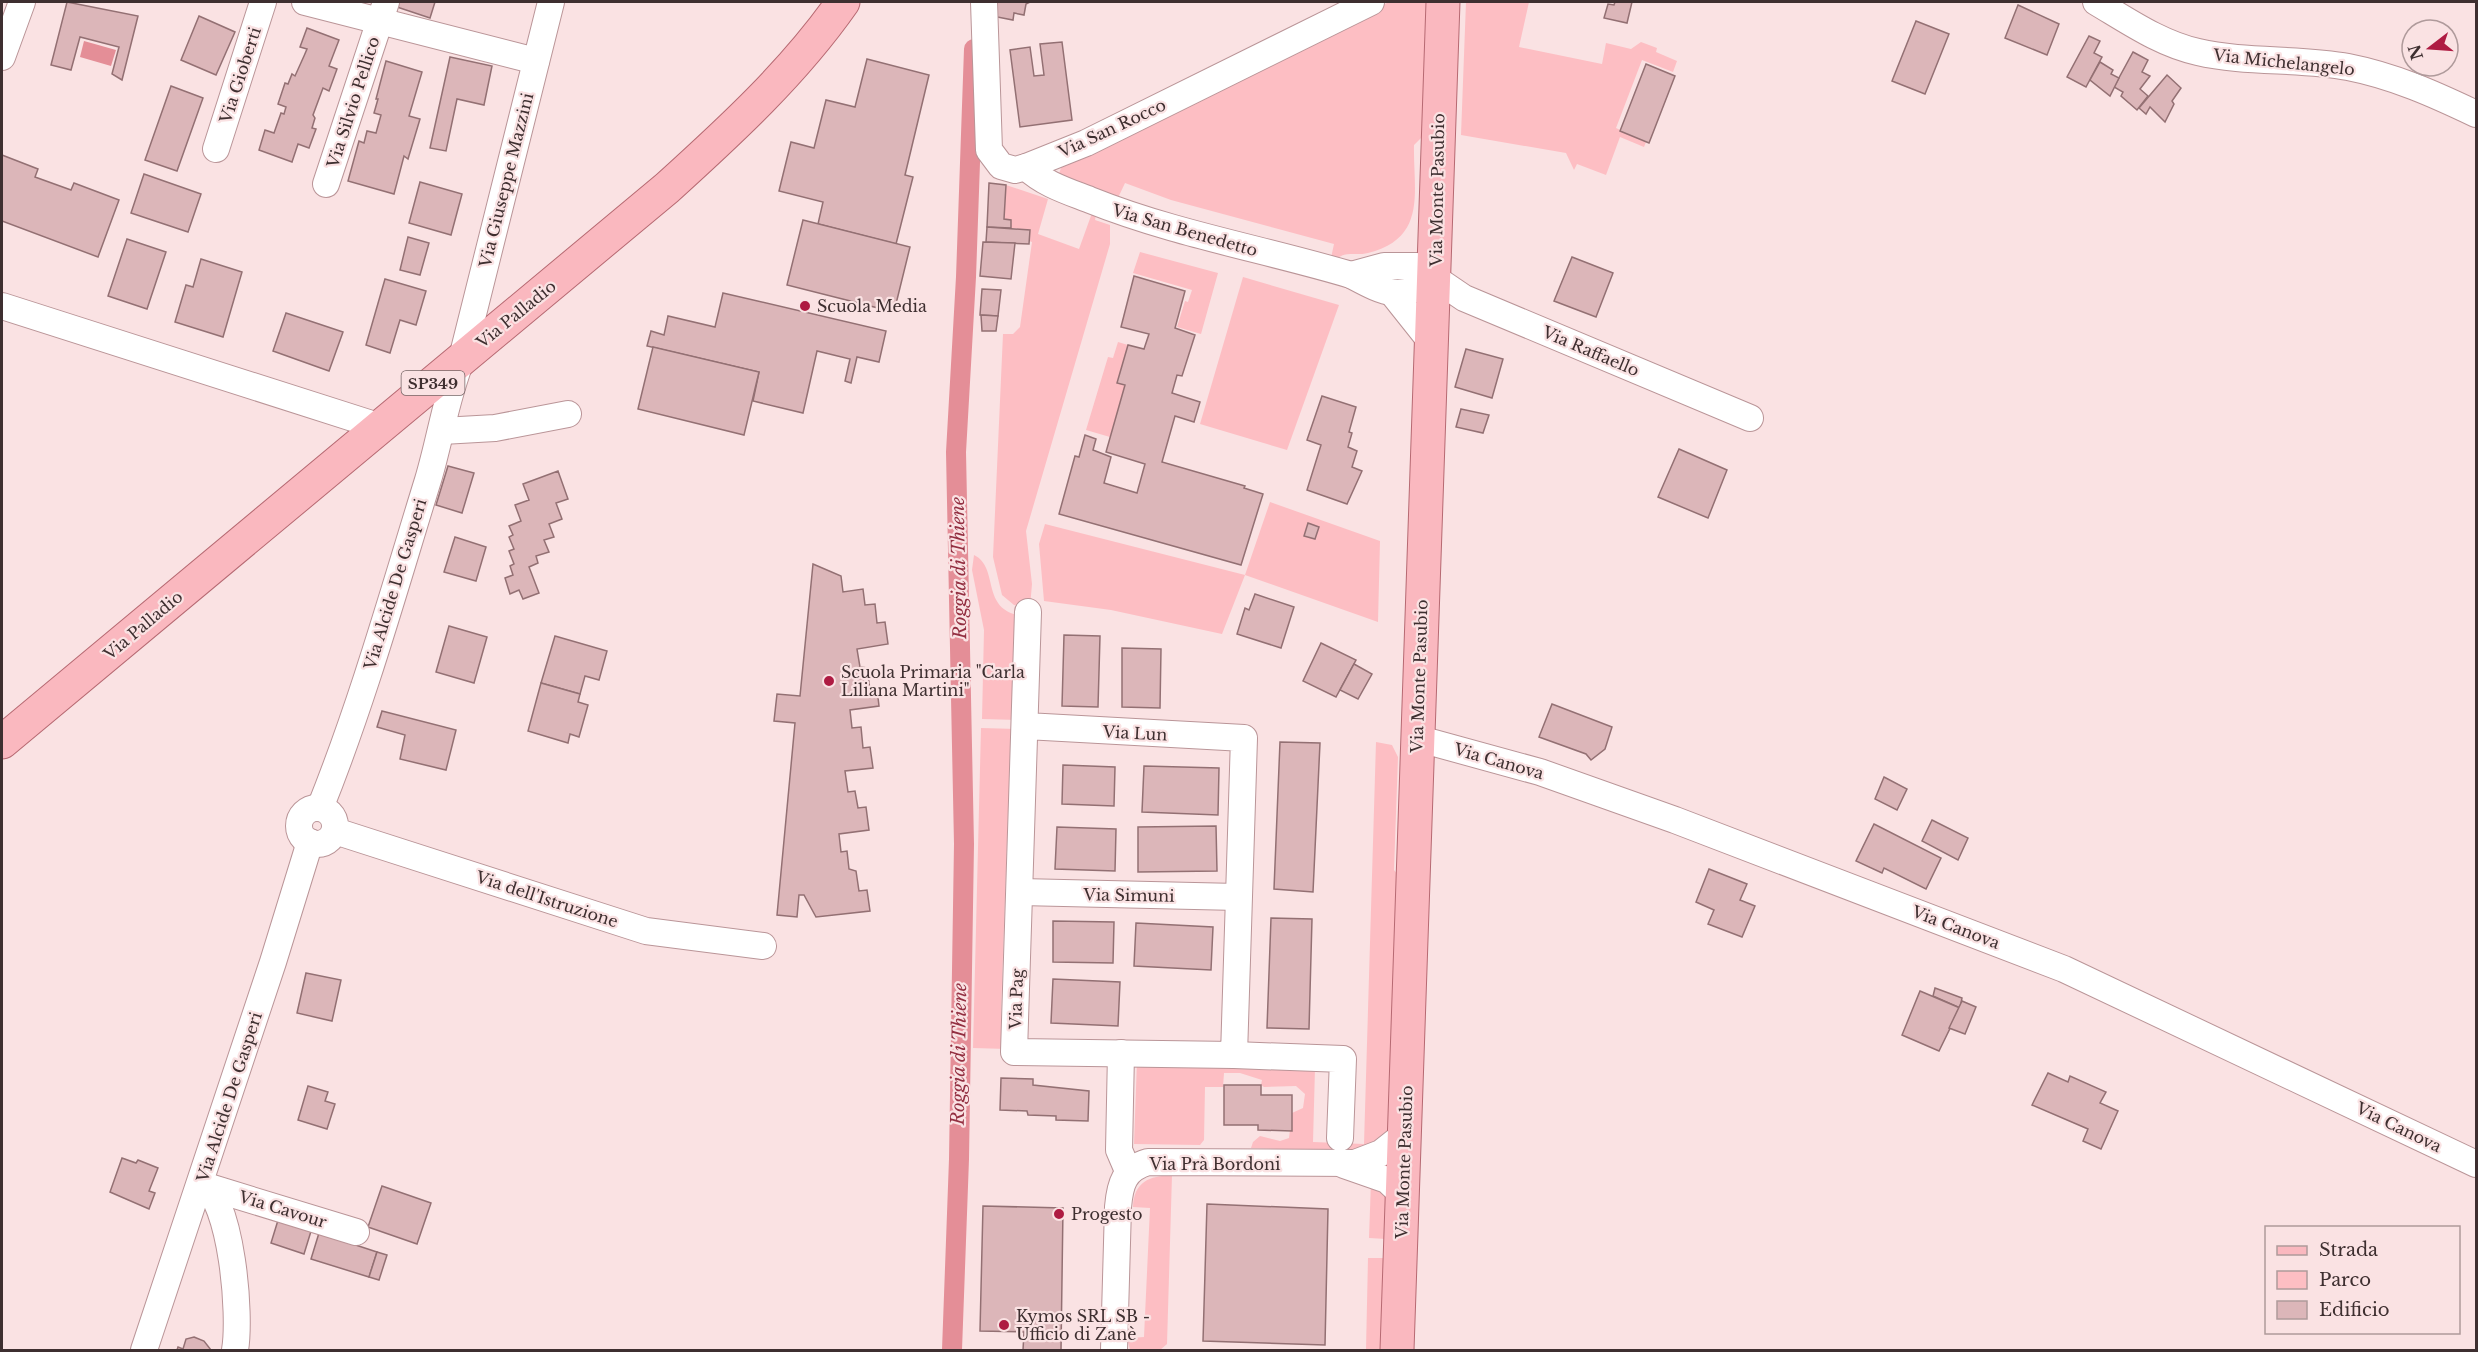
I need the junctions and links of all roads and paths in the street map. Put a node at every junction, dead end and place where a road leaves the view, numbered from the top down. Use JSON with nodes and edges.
{"nodes":[{"id":1,"x":22,"y":2,"type":"edge"},
{"id":2,"x":263,"y":2,"type":"edge"},
{"id":3,"x":305,"y":2,"type":"edge"},
{"id":4,"x":551,"y":2,"type":"edge"},
{"id":5,"x":843,"y":2,"type":"edge"},
{"id":6,"x":984,"y":2,"type":"edge"},
{"id":7,"x":1371,"y":2,"type":"edge"},
{"id":8,"x":1443,"y":2,"type":"edge"},
{"id":9,"x":2096,"y":2,"type":"edge"},
{"id":10,"x":382,"y":11,"type":"edge"},
{"id":11,"x":2,"y":57,"type":"edge"},
{"id":12,"x":536,"y":61,"type":"junction"},
{"id":13,"x":2476,"y":114,"type":"edge"},
{"id":14,"x":216,"y":149,"type":"dead end"},
{"id":15,"x":1026,"y":167,"type":"junction"},
{"id":16,"x":326,"y":184,"type":"dead end"},
{"id":17,"x":1436,"y":220,"type":"junction"},
{"id":18,"x":1387,"y":266,"type":"junction"},
{"id":19,"x":1351,"y":275,"type":"junction"},
{"id":20,"x":1435,"y":279,"type":"junction"},
{"id":21,"x":1393,"y":294,"type":"junction"},
{"id":22,"x":2,"y":306,"type":"edge"},
{"id":23,"x":1432,"y":343,"type":"junction"},
{"id":24,"x":462,"y":358,"type":"junction"},
{"id":25,"x":568,"y":414,"type":"dead end"},
{"id":26,"x":1750,"y":418,"type":"dead end"},
{"id":27,"x":381,"y":427,"type":"junction"},
{"id":28,"x":442,"y":430,"type":"junction"},
{"id":29,"x":1028,"y":612,"type":"dead end"},
{"id":30,"x":1026,"y":726,"type":"junction"},
{"id":31,"x":1416,"y":738,"type":"junction"},
{"id":32,"x":2,"y":742,"type":"edge"},
{"id":33,"x":320,"y":808,"type":"junction"},
{"id":34,"x":335,"y":831,"type":"junction"},
{"id":35,"x":310,"y":842,"type":"junction"},
{"id":36,"x":1020,"y":892,"type":"junction"},
{"id":37,"x":1238,"y":897,"type":"junction"},
{"id":38,"x":763,"y":946,"type":"dead end"},
{"id":39,"x":1121,"y":1053,"type":"junction"},
{"id":40,"x":1234,"y":1055,"type":"junction"},
{"id":41,"x":1405,"y":1134,"type":"junction"},
{"id":42,"x":1340,"y":1138,"type":"dead end"},
{"id":43,"x":1341,"y":1164,"type":"junction"},
{"id":44,"x":2476,"y":1164,"type":"edge"},
{"id":45,"x":1128,"y":1171,"type":"junction"},
{"id":46,"x":205,"y":1184,"type":"junction"},
{"id":47,"x":1404,"y":1196,"type":"junction"},
{"id":48,"x":356,"y":1232,"type":"dead end"},
{"id":49,"x":144,"y":1350,"type":"edge"},
{"id":50,"x":235,"y":1350,"type":"edge"},
{"id":51,"x":1114,"y":1350,"type":"edge"},
{"id":52,"x":1397,"y":1350,"type":"edge"}],
"edges":[{"from":1,"to":11,"type":"street"},
{"from":2,"to":14,"type":"street","name":"Via Gioberti"},
{"from":3,"to":10,"type":"street","name":"Via Silvio Pellico"},
{"from":4,"to":12,"type":"street","name":"Via Giuseppe Mazzini"},
{"from":5,"to":24,"type":"main road","name":"Via Palladio","number":"SP349"},
{"from":6,"to":15,"type":"street"},
{"from":7,"to":15,"type":"street","name":"Via San Rocco"},
{"from":8,"to":17,"type":"main road","name":"Via Monte Pasubio"},
{"from":9,"to":13,"type":"street","name":"Via Michelangelo"},
{"from":10,"to":12,"type":"street","name":"Via Silvio Pellico"},
{"from":10,"to":16,"type":"street","name":"Via Silvio Pellico"},
{"from":12,"to":24,"type":"street","name":"Via Giuseppe Mazzini"},
{"from":15,"to":19,"type":"street","name":"Via San Benedetto"},
{"from":17,"to":18,"type":"street"},
{"from":17,"to":20,"type":"main road","name":"Via Monte Pasubio"},
{"from":18,"to":19,"type":"street","name":"Via San Benedetto"},
{"from":18,"to":20,"type":"street","name":"Via San Benedetto"},
{"from":19,"to":21,"type":"street","name":"Via San Benedetto"},
{"from":20,"to":21,"type":"street"},
{"from":20,"to":23,"type":"main road","name":"Via Monte Pasubio"},
{"from":20,"to":26,"type":"street","name":"Via Raffaello"},
{"from":21,"to":23,"type":"street"},
{"from":22,"to":27,"type":"street"},
{"from":23,"to":31,"type":"main road","name":"Via Monte Pasubio"},
{"from":24,"to":27,"type":"main road","name":"Via Palladio","number":"SP349"},
{"from":24,"to":28,"type":"street","name":"Via Alcide De Gasperi"},
{"from":25,"to":28,"type":"street"},
{"from":27,"to":32,"type":"main road","name":"Via Palladio","number":"SP349"},
{"from":28,"to":33,"type":"street","name":"Via Alcide De Gasperi"},
{"from":29,"to":30,"type":"street","name":"Via Pag"},
{"from":30,"to":36,"type":"street","name":"Via Pag"},
{"from":30,"to":37,"type":"street","name":"Via Lun"},
{"from":31,"to":41,"type":"main road","name":"Via Monte Pasubio"},
{"from":31,"to":44,"type":"street","name":"Via Canova"},
{"from":33,"to":34,"type":"street"},
{"from":33,"to":35,"type":"street","name":"Via Alcide De Gasperi"},
{"from":34,"to":35,"type":"street"},
{"from":34,"to":38,"type":"street","name":"Via dell'Istruzione"},
{"from":35,"to":46,"type":"street","name":"Via Alcide De Gasperi"},
{"from":36,"to":37,"type":"street","name":"Via Simuni"},
{"from":36,"to":39,"type":"street","name":"Via Pag"},
{"from":37,"to":40,"type":"street"},
{"from":39,"to":40,"type":"street","name":"Via Pag"},
{"from":39,"to":45,"type":"street"},
{"from":40,"to":42,"type":"street","name":"Via Pag"},
{"from":41,"to":43,"type":"street","name":"Via Prà Bordoni"},
{"from":41,"to":47,"type":"main road","name":"Via Monte Pasubio"},
{"from":43,"to":45,"type":"street","name":"Via Prà Bordoni"},
{"from":43,"to":47,"type":"street","name":"Via Prà Bordoni"},
{"from":45,"to":51,"type":"street","name":"Via Prà Bordoni"},
{"from":46,"to":48,"type":"street","name":"Via Cavour"},
{"from":46,"to":49,"type":"street","name":"Via Alcide De Gasperi"},
{"from":46,"to":50,"type":"street","name":"Via Cavour"},
{"from":47,"to":52,"type":"main road","name":"Via Monte Pasubio"}]}
